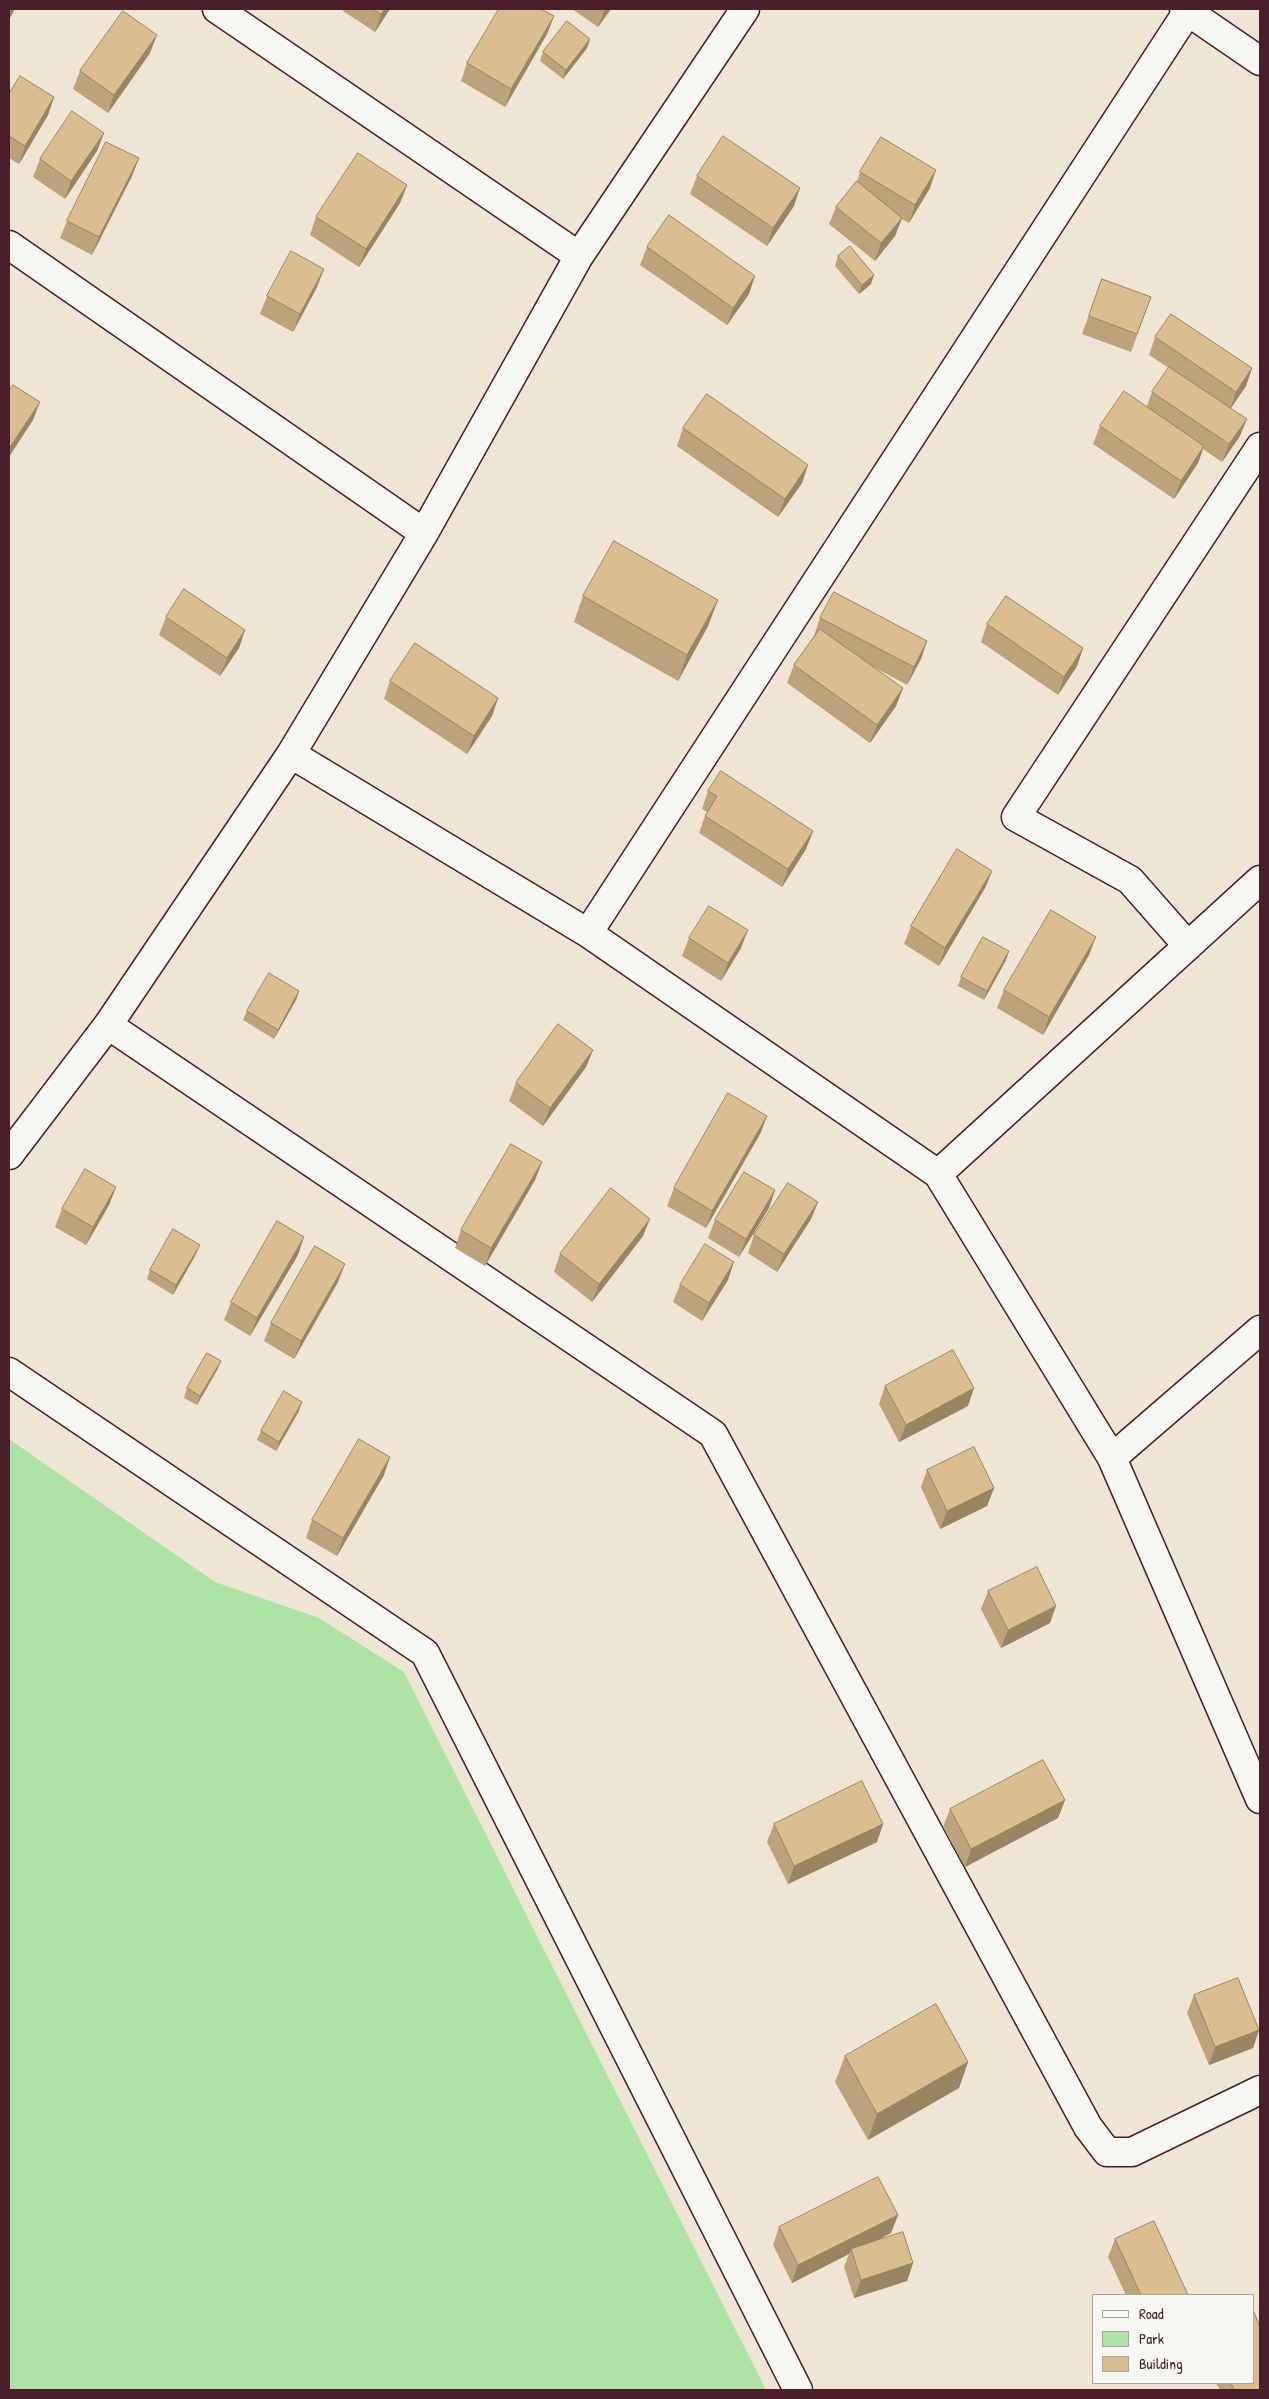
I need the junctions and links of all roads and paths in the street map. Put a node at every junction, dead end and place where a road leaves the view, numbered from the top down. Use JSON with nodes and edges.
{"nodes":[{"id":1,"x":217,"y":9,"type":"edge"},
{"id":2,"x":745,"y":9,"type":"edge"},
{"id":3,"x":1186,"y":10,"type":"edge"},
{"id":4,"x":1260,"y":60,"type":"edge"},
{"id":5,"x":9,"y":246,"type":"edge"},
{"id":6,"x":579,"y":256,"type":"junction"},
{"id":7,"x":1260,"y":447,"type":"edge"},
{"id":8,"x":424,"y":533,"type":"junction"},
{"id":9,"x":291,"y":754,"type":"junction"},
{"id":10,"x":1260,"y":880,"type":"edge"},
{"id":11,"x":588,"y":933,"type":"junction"},
{"id":12,"x":1188,"y":946,"type":"junction"},
{"id":13,"x":108,"y":1025,"type":"junction"},
{"id":14,"x":9,"y":1155,"type":"edge"},
{"id":15,"x":938,"y":1174,"type":"junction"},
{"id":16,"x":1260,"y":1330,"type":"edge"},
{"id":17,"x":9,"y":1372,"type":"edge"},
{"id":18,"x":1112,"y":1458,"type":"junction"},
{"id":19,"x":1260,"y":1799,"type":"edge"},
{"id":20,"x":1260,"y":2090,"type":"edge"},
{"id":21,"x":798,"y":2390,"type":"edge"}],
"edges":[{"from":1,"to":6,"type":"street"},
{"from":2,"to":6,"type":"street"},
{"from":3,"to":4,"type":"street"},
{"from":3,"to":11,"type":"street"},
{"from":5,"to":8,"type":"street"},
{"from":6,"to":8,"type":"street"},
{"from":7,"to":12,"type":"street"},
{"from":8,"to":9,"type":"street"},
{"from":9,"to":11,"type":"street"},
{"from":9,"to":13,"type":"street"},
{"from":10,"to":12,"type":"street"},
{"from":11,"to":15,"type":"street"},
{"from":12,"to":15,"type":"street"},
{"from":13,"to":14,"type":"street"},
{"from":13,"to":20,"type":"street"},
{"from":15,"to":18,"type":"street"},
{"from":16,"to":18,"type":"street"},
{"from":17,"to":21,"type":"street"},
{"from":18,"to":19,"type":"street"}]}
